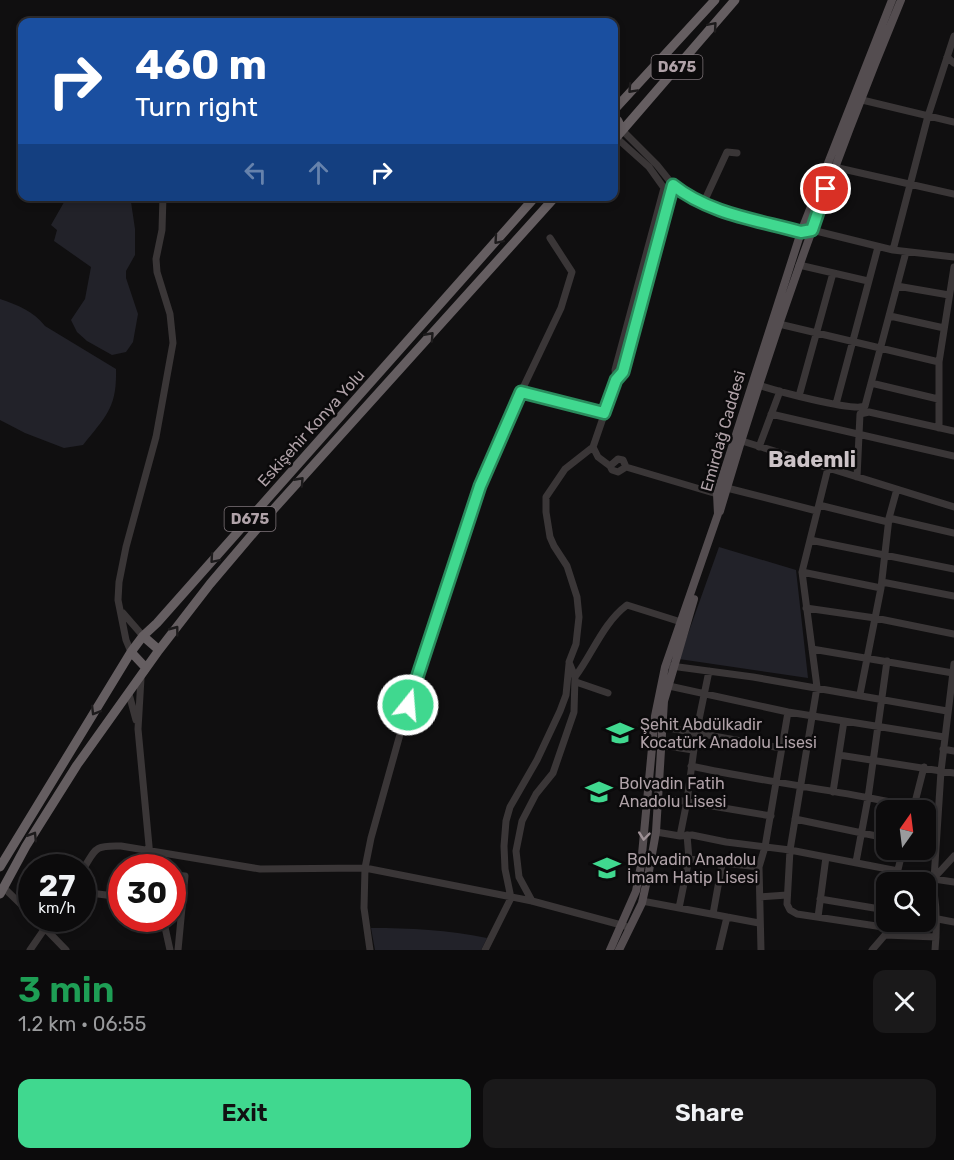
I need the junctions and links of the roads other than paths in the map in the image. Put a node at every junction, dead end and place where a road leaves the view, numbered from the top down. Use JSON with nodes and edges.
{"nodes":[{"id":1,"x":715,"y":0,"type":"edge"},
{"id":2,"x":735,"y":0,"type":"edge"},
{"id":3,"x":892,"y":0,"type":"edge"},
{"id":4,"x":901,"y":0,"type":"edge"},
{"id":5,"x":954,"y":36,"type":"edge"},
{"id":6,"x":947,"y":57,"type":"junction"},
{"id":7,"x":954,"y":63,"type":"edge"},
{"id":8,"x":856,"y":98,"type":"junction"},
{"id":9,"x":618,"y":106,"type":"edge"},
{"id":10,"x":928,"y":116,"type":"junction"},
{"id":11,"x":618,"y":121,"type":"edge"},
{"id":12,"x":954,"y":122,"type":"edge"},
{"id":13,"x":622,"y":130,"type":"junction"},
{"id":14,"x":618,"y":135,"type":"edge"},
{"id":15,"x":618,"y":141,"type":"edge"},
{"id":16,"x":737,"y":153,"type":"dead end"},
{"id":17,"x":834,"y":167,"type":"junction"},
{"id":18,"x":909,"y":184,"type":"junction"},
{"id":19,"x":673,"y":185,"type":"junction"},
{"id":20,"x":664,"y":188,"type":"junction"},
{"id":21,"x":954,"y":194,"type":"edge"},
{"id":22,"x":163,"y":201,"type":"edge"},
{"id":23,"x":532,"y":201,"type":"edge"},
{"id":24,"x":551,"y":201,"type":"edge"},
{"id":25,"x":704,"y":204,"type":"junction"},
{"id":26,"x":812,"y":230,"type":"junction"},
{"id":27,"x":801,"y":232,"type":"junction"},
{"id":28,"x":550,"y":238,"type":"dead end"},
{"id":29,"x":878,"y":247,"type":"junction"},
{"id":30,"x":892,"y":250,"type":"junction"},
{"id":31,"x":906,"y":252,"type":"junction"},
{"id":32,"x":954,"y":257,"type":"edge"},
{"id":33,"x":800,"y":265,"type":"junction"},
{"id":34,"x":954,"y":267,"type":"edge"},
{"id":35,"x":833,"y":273,"type":"junction"},
{"id":36,"x":868,"y":281,"type":"junction"},
{"id":37,"x":897,"y":286,"type":"junction"},
{"id":38,"x":949,"y":295,"type":"junction"},
{"id":39,"x":890,"y":316,"type":"junction"},
{"id":40,"x":779,"y":324,"type":"junction"},
{"id":41,"x":945,"y":328,"type":"junction"},
{"id":42,"x":816,"y":332,"type":"junction"},
{"id":43,"x":852,"y":341,"type":"junction"},
{"id":44,"x":880,"y":348,"type":"junction"},
{"id":45,"x":939,"y":362,"type":"junction"},
{"id":46,"x":616,"y":380,"type":"junction"},
{"id":47,"x":871,"y":383,"type":"junction"},
{"id":48,"x":756,"y":384,"type":"junction"},
{"id":49,"x":780,"y":391,"type":"junction"},
{"id":50,"x":521,"y":392,"type":"junction"},
{"id":51,"x":799,"y":396,"type":"junction"},
{"id":52,"x":938,"y":399,"type":"junction"},
{"id":53,"x":837,"y":405,"type":"junction"},
{"id":54,"x":604,"y":413,"type":"junction"},
{"id":55,"x":771,"y":414,"type":"junction"},
{"id":56,"x":860,"y":414,"type":"junction"},
{"id":57,"x":939,"y":428,"type":"junction"},
{"id":58,"x":954,"y":431,"type":"edge"},
{"id":59,"x":859,"y":435,"type":"junction"},
{"id":60,"x":742,"y":441,"type":"junction"},
{"id":61,"x":593,"y":447,"type":"junction"},
{"id":62,"x":759,"y":447,"type":"junction"},
{"id":63,"x":954,"y":456,"type":"edge"},
{"id":64,"x":828,"y":468,"type":"junction"},
{"id":65,"x":856,"y":477,"type":"junction"},
{"id":66,"x":727,"y":488,"type":"junction"},
{"id":67,"x":897,"y":489,"type":"junction"},
{"id":68,"x":717,"y":494,"type":"junction"},
{"id":69,"x":954,"y":507,"type":"edge"},
{"id":70,"x":818,"y":508,"type":"junction"},
{"id":71,"x":889,"y":520,"type":"junction"},
{"id":72,"x":954,"y":533,"type":"edge"},
{"id":73,"x":810,"y":540,"type":"junction"},
{"id":74,"x":884,"y":555,"type":"junction"},
{"id":75,"x":954,"y":569,"type":"edge"},
{"id":76,"x":802,"y":572,"type":"junction"},
{"id":77,"x":881,"y":585,"type":"junction"},
{"id":78,"x":954,"y":596,"type":"edge"},
{"id":79,"x":806,"y":608,"type":"junction"},
{"id":80,"x":121,"y":611,"type":"junction"},
{"id":81,"x":875,"y":618,"type":"junction"},
{"id":82,"x":681,"y":622,"type":"junction"},
{"id":83,"x":157,"y":623,"type":"junction"},
{"id":84,"x":132,"y":624,"type":"junction"},
{"id":85,"x":954,"y":634,"type":"edge"},
{"id":86,"x":143,"y":636,"type":"junction"},
{"id":87,"x":812,"y":649,"type":"junction"},
{"id":88,"x":159,"y":650,"type":"junction"},
{"id":89,"x":130,"y":652,"type":"junction"},
{"id":90,"x":867,"y":657,"type":"junction"},
{"id":91,"x":887,"y":661,"type":"junction"},
{"id":92,"x":569,"y":662,"type":"junction"},
{"id":93,"x":954,"y":664,"type":"edge"},
{"id":94,"x":670,"y":666,"type":"junction"},
{"id":95,"x":146,"y":668,"type":"junction"},
{"id":96,"x":709,"y":671,"type":"junction"},
{"id":97,"x":953,"y":673,"type":"edge"},
{"id":98,"x":141,"y":678,"type":"junction"},
{"id":99,"x":575,"y":679,"type":"junction"},
{"id":100,"x":669,"y":686,"type":"junction"},
{"id":101,"x":817,"y":687,"type":"junction"},
{"id":102,"x":608,"y":693,"type":"dead end"},
{"id":103,"x":129,"y":694,"type":"junction"},
{"id":104,"x":705,"y":694,"type":"junction"},
{"id":105,"x":860,"y":694,"type":"junction"},
{"id":106,"x":882,"y":698,"type":"junction"},
{"id":107,"x":947,"y":711,"type":"junction"},
{"id":108,"x":788,"y":712,"type":"junction"},
{"id":109,"x":813,"y":716,"type":"junction"},
{"id":110,"x":844,"y":721,"type":"junction"},
{"id":111,"x":663,"y":727,"type":"junction"},
{"id":112,"x":138,"y":728,"type":"junction"},
{"id":113,"x":878,"y":728,"type":"junction"},
{"id":114,"x":696,"y":734,"type":"junction"},
{"id":115,"x":944,"y":737,"type":"junction"},
{"id":116,"x":661,"y":745,"type":"junction"},
{"id":117,"x":781,"y":748,"type":"junction"},
{"id":118,"x":943,"y":749,"type":"junction"},
{"id":119,"x":693,"y":750,"type":"junction"},
{"id":120,"x":954,"y":751,"type":"edge"},
{"id":121,"x":839,"y":755,"type":"junction"},
{"id":122,"x":874,"y":760,"type":"junction"},
{"id":123,"x":691,"y":766,"type":"junction"},
{"id":124,"x":924,"y":767,"type":"junction"},
{"id":125,"x":940,"y":771,"type":"junction"},
{"id":126,"x":954,"y":773,"type":"edge"},
{"id":127,"x":777,"y":783,"type":"junction"},
{"id":128,"x":800,"y":785,"type":"junction"},
{"id":129,"x":833,"y":792,"type":"junction"},
{"id":130,"x":868,"y":798,"type":"junction"},
{"id":131,"x":877,"y":800,"type":"edge"},
{"id":132,"x":916,"y":800,"type":"edge"},
{"id":133,"x":687,"y":801,"type":"junction"},
{"id":134,"x":658,"y":803,"type":"junction"},
{"id":135,"x":938,"y":813,"type":"joint"},
{"id":136,"x":771,"y":816,"type":"junction"},
{"id":137,"x":795,"y":819,"type":"junction"},
{"id":138,"x":656,"y":832,"type":"junction"},
{"id":139,"x":861,"y":832,"type":"junction"},
{"id":140,"x":684,"y":835,"type":"junction"},
{"id":141,"x":876,"y":836,"type":"edge"},
{"id":142,"x":765,"y":847,"type":"junction"},
{"id":143,"x":789,"y":850,"type":"junction"},
{"id":144,"x":150,"y":851,"type":"junction"},
{"id":145,"x":93,"y":854,"type":"edge"},
{"id":146,"x":150,"y":854,"type":"edge"},
{"id":147,"x":954,"y":856,"type":"edge"},
{"id":148,"x":826,"y":857,"type":"junction"},
{"id":149,"x":689,"y":859,"type":"junction"},
{"id":150,"x":900,"y":860,"type":"edge"},
{"id":151,"x":856,"y":862,"type":"junction"},
{"id":152,"x":722,"y":864,"type":"junction"},
{"id":153,"x":0,"y":867,"type":"edge"},
{"id":154,"x":759,"y":867,"type":"junction"},
{"id":155,"x":365,"y":868,"type":"junction"},
{"id":156,"x":898,"y":871,"type":"joint"},
{"id":157,"x":934,"y":872,"type":"edge"},
{"id":158,"x":936,"y":877,"type":"edge"},
{"id":159,"x":936,"y":879,"type":"edge"},
{"id":160,"x":954,"y":882,"type":"edge"},
{"id":161,"x":2,"y":890,"type":"edge"},
{"id":162,"x":787,"y":895,"type":"junction"},
{"id":163,"x":760,"y":897,"type":"junction"},
{"id":164,"x":511,"y":898,"type":"junction"},
{"id":165,"x":820,"y":899,"type":"junction"},
{"id":166,"x":531,"y":901,"type":"junction"},
{"id":167,"x":642,"y":902,"type":"junction"},
{"id":168,"x":18,"y":903,"type":"edge"},
{"id":169,"x":936,"y":905,"type":"edge"},
{"id":170,"x":679,"y":908,"type":"junction"},
{"id":171,"x":876,"y":910,"type":"edge"},
{"id":172,"x":713,"y":914,"type":"junction"},
{"id":173,"x":727,"y":917,"type":"junction"},
{"id":174,"x":818,"y":917,"type":"junction"},
{"id":175,"x":938,"y":919,"type":"junction"},
{"id":176,"x":954,"y":922,"type":"edge"},
{"id":177,"x":759,"y":923,"type":"junction"},
{"id":178,"x":627,"y":926,"type":"junction"},
{"id":179,"x":876,"y":926,"type":"edge"},
{"id":180,"x":42,"y":932,"type":"edge"},
{"id":181,"x":49,"y":932,"type":"edge"},
{"id":182,"x":166,"y":932,"type":"edge"},
{"id":183,"x":180,"y":932,"type":"edge"},
{"id":184,"x":881,"y":932,"type":"edge"},
{"id":185,"x":888,"y":932,"type":"edge"},
{"id":186,"x":885,"y":935,"type":"junction"},
{"id":187,"x":936,"y":937,"type":"junction"},
{"id":188,"x":874,"y":947,"type":"edge"},
{"id":189,"x":30,"y":950,"type":"edge"},
{"id":190,"x":66,"y":950,"type":"edge"},
{"id":191,"x":170,"y":950,"type":"edge"},
{"id":192,"x":178,"y":950,"type":"edge"},
{"id":193,"x":370,"y":950,"type":"edge"},
{"id":194,"x":485,"y":950,"type":"edge"},
{"id":195,"x":610,"y":950,"type":"edge"},
{"id":196,"x":620,"y":950,"type":"edge"},
{"id":197,"x":719,"y":950,"type":"edge"},
{"id":198,"x":760,"y":950,"type":"edge"},
{"id":199,"x":934,"y":950,"type":"edge"}],
"edges":[{"from":1,"to":9,"type":"highway","number":"D675","one_way":true},
{"from":13,"to":2,"type":"highway","number":"D675","one_way":true},
{"from":3,"to":8,"type":"main road","name":"Emirdağ Caddesi"},
{"from":4,"to":8,"type":"main road","name":"Emirdağ Caddesi"},
{"from":5,"to":6,"type":"street"},
{"from":6,"to":7,"type":"street"},
{"from":6,"to":10,"type":"street"},
{"from":8,"to":10,"type":"street"},
{"from":8,"to":17,"type":"main road","name":"Emirdağ Caddesi"},
{"from":8,"to":27,"type":"main road","name":"Emirdağ Caddesi"},
{"from":10,"to":12,"type":"street"},
{"from":10,"to":18,"type":"street"},
{"from":11,"to":13,"type":"highway"},
{"from":13,"to":14,"type":"highway","number":"D675"},
{"from":13,"to":19,"type":"street"},
{"from":15,"to":20,"type":"street"},
{"from":16,"to":25,"type":"street"},
{"from":17,"to":18,"type":"street"},
{"from":17,"to":26,"type":"main road","name":"Emirdağ Caddesi"},
{"from":18,"to":21,"type":"street"},
{"from":18,"to":30,"type":"street"},
{"from":19,"to":20,"type":"street"},
{"from":19,"to":25,"type":"street"},
{"from":19,"to":46,"type":"street"},
{"from":20,"to":46,"type":"street"},
{"from":22,"to":80,"type":"street"},
{"from":23,"to":83,"type":"highway","name":"Eskişehir Konya Yolu","number":"D675","one_way":true},
{"from":88,"to":24,"type":"highway","number":"D675","one_way":true},
{"from":25,"to":27,"type":"street"},
{"from":26,"to":27,"type":"street"},
{"from":26,"to":29,"type":"street"},
{"from":26,"to":33,"type":"main road","name":"Emirdağ Caddesi"},
{"from":27,"to":48,"type":"main road","name":"Emirdağ Caddesi"},
{"from":28,"to":50,"type":"street"},
{"from":29,"to":30,"type":"street"},
{"from":29,"to":36,"type":"street"},
{"from":30,"to":31,"type":"street"},
{"from":31,"to":32,"type":"street"},
{"from":31,"to":37,"type":"street"},
{"from":33,"to":35,"type":"street"},
{"from":33,"to":40,"type":"main road","name":"Emirdağ Caddesi"},
{"from":34,"to":38,"type":"street"},
{"from":35,"to":36,"type":"street"},
{"from":35,"to":42,"type":"street"},
{"from":36,"to":43,"type":"street"},
{"from":37,"to":38,"type":"street"},
{"from":37,"to":39,"type":"street"},
{"from":38,"to":41,"type":"street"},
{"from":39,"to":41,"type":"street"},
{"from":39,"to":44,"type":"street"},
{"from":40,"to":42,"type":"street"},
{"from":40,"to":48,"type":"main road","name":"Emirdağ Caddesi"},
{"from":41,"to":45,"type":"street"},
{"from":42,"to":43,"type":"street"},
{"from":42,"to":51,"type":"street"},
{"from":43,"to":44,"type":"street"},
{"from":43,"to":53,"type":"street"},
{"from":44,"to":45,"type":"street"},
{"from":44,"to":47,"type":"street"},
{"from":45,"to":52,"type":"street"},
{"from":46,"to":54,"type":"street"},
{"from":47,"to":52,"type":"street"},
{"from":47,"to":53,"type":"street"},
{"from":48,"to":49,"type":"street"},
{"from":48,"to":60,"type":"main road","name":"Emirdağ Caddesi"},
{"from":48,"to":68,"type":"main road","name":"Emirdağ Caddesi"},
{"from":49,"to":51,"type":"street"},
{"from":49,"to":55,"type":"street"},
{"from":50,"to":54,"type":"street"},
{"from":50,"to":155,"type":"street"},
{"from":51,"to":53,"type":"street"},
{"from":52,"to":57,"type":"street"},
{"from":53,"to":56,"type":"street"},
{"from":54,"to":61,"type":"street"},
{"from":55,"to":59,"type":"street"},
{"from":55,"to":62,"type":"street"},
{"from":56,"to":57,"type":"street"},
{"from":56,"to":59,"type":"street"},
{"from":57,"to":58,"type":"street"},
{"from":59,"to":63,"type":"street"},
{"from":59,"to":65,"type":"street"},
{"from":60,"to":62,"type":"street"},
{"from":60,"to":66,"type":"main road","name":"Emirdağ Caddesi"},
{"from":61,"to":68,"type":"street"},
{"from":61,"to":92,"type":"street"},
{"from":62,"to":64,"type":"street"},
{"from":64,"to":65,"type":"street"},
{"from":64,"to":70,"type":"street"},
{"from":65,"to":67,"type":"street"},
{"from":66,"to":70,"type":"street"},
{"from":66,"to":94,"type":"main road","name":"Emirdağ Caddesi"},
{"from":67,"to":69,"type":"street"},
{"from":67,"to":71,"type":"street"},
{"from":68,"to":82,"type":"main road","name":"Emirdağ Caddesi"},
{"from":70,"to":71,"type":"street"},
{"from":70,"to":73,"type":"street"},
{"from":71,"to":72,"type":"street"},
{"from":71,"to":74,"type":"street"},
{"from":73,"to":74,"type":"street"},
{"from":73,"to":76,"type":"street"},
{"from":74,"to":75,"type":"street"},
{"from":74,"to":77,"type":"street"},
{"from":76,"to":77,"type":"street"},
{"from":76,"to":79,"type":"street"},
{"from":77,"to":78,"type":"street"},
{"from":77,"to":81,"type":"street"},
{"from":79,"to":81,"type":"street"},
{"from":79,"to":87,"type":"street"},
{"from":80,"to":84,"type":"street"},
{"from":80,"to":89,"type":"street"},
{"from":81,"to":85,"type":"street"},
{"from":81,"to":90,"type":"street"},
{"from":82,"to":94,"type":"main road","name":"Emirdağ Caddesi"},
{"from":82,"to":99,"type":"street"},
{"from":83,"to":84,"type":"street"},
{"from":83,"to":86,"type":"highway","name":"Eskişehir Konya Yolu","number":"D675"},
{"from":84,"to":86,"type":"street"},
{"from":86,"to":88,"type":"highway"},
{"from":86,"to":89,"type":"highway","name":"Eskişehir Konya Yolu","number":"D675"},
{"from":87,"to":90,"type":"street"},
{"from":87,"to":101,"type":"street"},
{"from":88,"to":95,"type":"highway","number":"D675"},
{"from":89,"to":95,"type":"highway"},
{"from":89,"to":153,"type":"highway","name":"Eskişehir Konya Yolu","number":"D675","one_way":true},
{"from":90,"to":91,"type":"street"},
{"from":90,"to":105,"type":"street"},
{"from":91,"to":97,"type":"street"},
{"from":91,"to":106,"type":"street"},
{"from":92,"to":99,"type":"street"},
{"from":92,"to":164,"type":"street"},
{"from":93,"to":97,"type":"street"},
{"from":94,"to":96,"type":"street"},
{"from":94,"to":100,"type":"main road","name":"Emirdağ Caddesi"},
{"from":94,"to":178,"type":"main road","name":"Emirdağ Caddesi","one_way":true},
{"from":95,"to":98,"type":"highway","number":"D675"},
{"from":96,"to":101,"type":"street"},
{"from":96,"to":104,"type":"street"},
{"from":97,"to":107,"type":"street"},
{"from":98,"to":103,"type":"highway","number":"D675"},
{"from":98,"to":112,"type":"street"},
{"from":99,"to":102,"type":"street"},
{"from":99,"to":166,"type":"street"},
{"from":100,"to":104,"type":"street"},
{"from":100,"to":111,"type":"main road","name":"Emirdağ Caddesi"},
{"from":101,"to":105,"type":"street"},
{"from":101,"to":109,"type":"street"},
{"from":103,"to":112,"type":"street"},
{"from":161,"to":103,"type":"highway","number":"D675","one_way":true},
{"from":104,"to":108,"type":"street"},
{"from":104,"to":114,"type":"street"},
{"from":105,"to":106,"type":"street"},
{"from":106,"to":107,"type":"street"},
{"from":106,"to":113,"type":"street"},
{"from":107,"to":115,"type":"street"},
{"from":108,"to":109,"type":"street"},
{"from":108,"to":117,"type":"street"},
{"from":109,"to":110,"type":"street"},
{"from":109,"to":128,"type":"street"},
{"from":110,"to":113,"type":"street"},
{"from":110,"to":121,"type":"street"},
{"from":111,"to":114,"type":"street"},
{"from":111,"to":116,"type":"main road","name":"Emirdağ Caddesi"},
{"from":112,"to":144,"type":"street"},
{"from":113,"to":115,"type":"street"},
{"from":113,"to":122,"type":"street"},
{"from":114,"to":117,"type":"street"},
{"from":114,"to":119,"type":"street"},
{"from":115,"to":118,"type":"street"},
{"from":116,"to":119,"type":"street"},
{"from":116,"to":134,"type":"main road","name":"Emirdağ Caddesi"},
{"from":117,"to":127,"type":"street"},
{"from":118,"to":120,"type":"street"},
{"from":118,"to":125,"type":"street"},
{"from":119,"to":123,"type":"street"},
{"from":121,"to":122,"type":"street"},
{"from":121,"to":129,"type":"street"},
{"from":122,"to":124,"type":"street"},
{"from":122,"to":130,"type":"street"},
{"from":123,"to":127,"type":"street"},
{"from":123,"to":133,"type":"street"},
{"from":124,"to":125,"type":"street"},
{"from":124,"to":132,"type":"street"},
{"from":125,"to":126,"type":"street"},
{"from":125,"to":135,"type":"street"},
{"from":127,"to":128,"type":"street"},
{"from":127,"to":136,"type":"street"},
{"from":128,"to":129,"type":"street"},
{"from":128,"to":137,"type":"street"},
{"from":129,"to":130,"type":"street"},
{"from":130,"to":131,"type":"street"},
{"from":130,"to":139,"type":"street"},
{"from":133,"to":134,"type":"street"},
{"from":133,"to":136,"type":"street"},
{"from":133,"to":140,"type":"street"},
{"from":134,"to":138,"type":"main road","name":"Emirdağ Caddesi"},
{"from":135,"to":157,"type":"street"},
{"from":136,"to":142,"type":"street"},
{"from":137,"to":139,"type":"street"},
{"from":137,"to":143,"type":"street"},
{"from":138,"to":140,"type":"street"},
{"from":138,"to":167,"type":"main road","name":"Emirdağ Caddesi"},
{"from":139,"to":141,"type":"street"},
{"from":139,"to":151,"type":"street"},
{"from":140,"to":142,"type":"street"},
{"from":140,"to":149,"type":"street"},
{"from":142,"to":143,"type":"street"},
{"from":142,"to":154,"type":"street"},
{"from":143,"to":148,"type":"street"},
{"from":143,"to":162,"type":"street"},
{"from":144,"to":145,"type":"street"},
{"from":144,"to":146,"type":"street"},
{"from":144,"to":155,"type":"street"},
{"from":147,"to":158,"type":"street"},
{"from":148,"to":151,"type":"street"},
{"from":148,"to":165,"type":"street"},
{"from":149,"to":152,"type":"street"},
{"from":149,"to":170,"type":"street"},
{"from":150,"to":156,"type":"street"},
{"from":151,"to":156,"type":"street"},
{"from":152,"to":154,"type":"street"},
{"from":152,"to":172,"type":"street"},
{"from":154,"to":163,"type":"street"},
{"from":155,"to":164,"type":"street"},
{"from":155,"to":193,"type":"street"},
{"from":159,"to":160,"type":"street"},
{"from":161,"to":168,"type":"street"},
{"from":162,"to":163,"type":"street"},
{"from":162,"to":174,"type":"street"},
{"from":163,"to":177,"type":"street"},
{"from":164,"to":166,"type":"street"},
{"from":164,"to":194,"type":"street"},
{"from":165,"to":171,"type":"street"},
{"from":165,"to":174,"type":"street"},
{"from":166,"to":178,"type":"street"},
{"from":167,"to":170,"type":"street"},
{"from":167,"to":178,"type":"main road","name":"Emirdağ Caddesi"},
{"from":169,"to":175,"type":"street"},
{"from":170,"to":172,"type":"street"},
{"from":172,"to":173,"type":"street"},
{"from":173,"to":177,"type":"street"},
{"from":173,"to":197,"type":"street"},
{"from":174,"to":179,"type":"street"},
{"from":175,"to":176,"type":"street"},
{"from":175,"to":187,"type":"street"},
{"from":177,"to":198,"type":"street"},
{"from":178,"to":195,"type":"main road","name":"Emirdağ Caddesi"},
{"from":178,"to":196,"type":"main road","name":"Emirdağ Caddesi"},
{"from":180,"to":189,"type":"street"},
{"from":181,"to":190,"type":"street"},
{"from":182,"to":191,"type":"street"},
{"from":183,"to":192,"type":"street"},
{"from":184,"to":188,"type":"street"},
{"from":185,"to":186,"type":"street"},
{"from":186,"to":187,"type":"street"},
{"from":186,"to":188,"type":"street"},
{"from":187,"to":199,"type":"street"}]}
